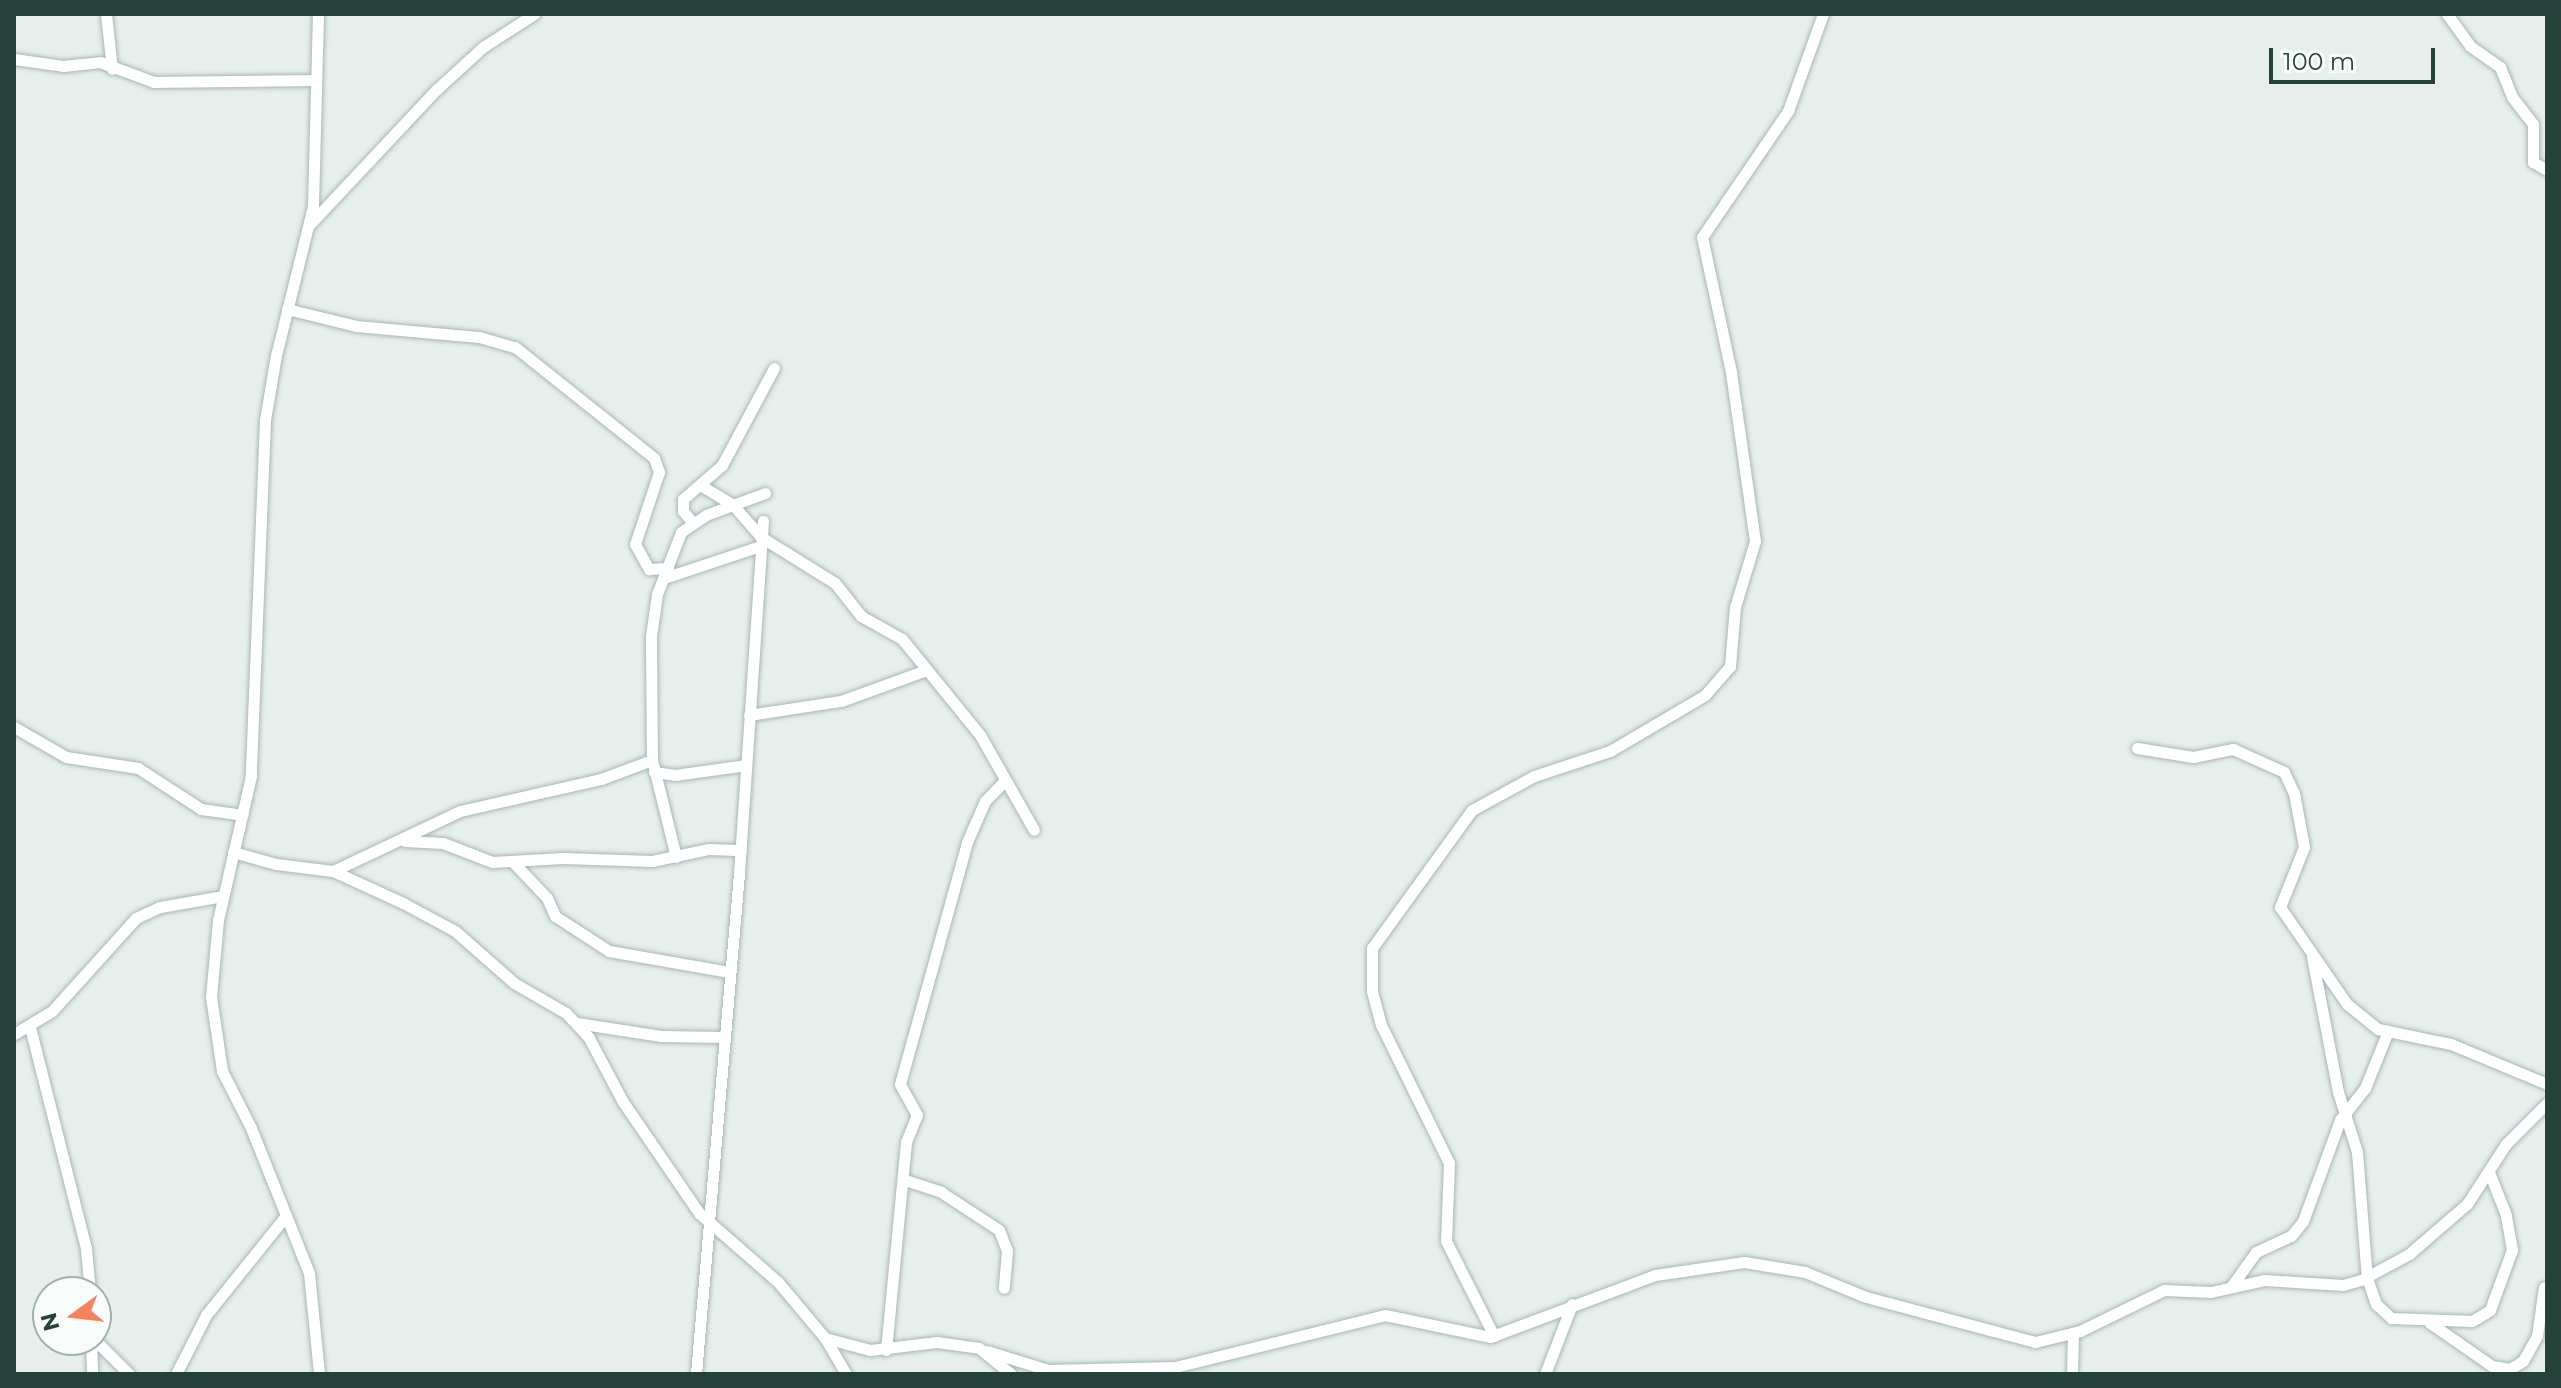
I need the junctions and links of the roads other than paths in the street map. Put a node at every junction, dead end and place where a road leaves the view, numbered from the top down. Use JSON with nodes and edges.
{"nodes":[{"id":1,"x":106,"y":14,"type":"edge"},
{"id":2,"x":318,"y":14,"type":"edge"},
{"id":3,"x":534,"y":14,"type":"edge"},
{"id":4,"x":1823,"y":14,"type":"edge"},
{"id":5,"x":2447,"y":14,"type":"edge"},
{"id":6,"x":14,"y":59,"type":"edge"},
{"id":7,"x":112,"y":69,"type":"junction"},
{"id":8,"x":315,"y":80,"type":"junction"},
{"id":9,"x":2547,"y":170,"type":"edge"},
{"id":10,"x":310,"y":223,"type":"junction"},
{"id":11,"x":287,"y":309,"type":"junction"},
{"id":12,"x":774,"y":368,"type":"dead end"},
{"id":13,"x":700,"y":485,"type":"junction"},
{"id":14,"x":765,"y":493,"type":"dead end"},
{"id":15,"x":733,"y":505,"type":"junction"},
{"id":16,"x":763,"y":521,"type":"dead end"},
{"id":17,"x":693,"y":523,"type":"junction"},
{"id":18,"x":761,"y":541,"type":"junction"},
{"id":19,"x":666,"y":573,"type":"junction"},
{"id":20,"x":926,"y":670,"type":"junction"},
{"id":21,"x":749,"y":715,"type":"junction"},
{"id":22,"x":14,"y":727,"type":"edge"},
{"id":23,"x":2137,"y":748,"type":"dead end"},
{"id":24,"x":746,"y":765,"type":"junction"},
{"id":25,"x":653,"y":766,"type":"junction"},
{"id":26,"x":1004,"y":781,"type":"junction"},
{"id":27,"x":243,"y":815,"type":"junction"},
{"id":28,"x":1034,"y":830,"type":"dead end"},
{"id":29,"x":405,"y":841,"type":"junction"},
{"id":30,"x":741,"y":850,"type":"junction"},
{"id":31,"x":233,"y":852,"type":"junction"},
{"id":32,"x":676,"y":857,"type":"junction"},
{"id":33,"x":512,"y":861,"type":"junction"},
{"id":34,"x":333,"y":871,"type":"junction"},
{"id":35,"x":223,"y":896,"type":"junction"},
{"id":36,"x":2311,"y":953,"type":"junction"},
{"id":37,"x":729,"y":972,"type":"junction"},
{"id":38,"x":577,"y":1023,"type":"junction"},
{"id":39,"x":30,"y":1027,"type":"junction"},
{"id":40,"x":2388,"y":1031,"type":"junction"},
{"id":41,"x":14,"y":1034,"type":"edge"},
{"id":42,"x":724,"y":1037,"type":"junction"},
{"id":43,"x":2547,"y":1084,"type":"edge"},
{"id":44,"x":2547,"y":1103,"type":"edge"},
{"id":45,"x":2344,"y":1113,"type":"junction"},
{"id":46,"x":2489,"y":1172,"type":"junction"},
{"id":47,"x":905,"y":1180,"type":"junction"},
{"id":48,"x":284,"y":1218,"type":"junction"},
{"id":49,"x":709,"y":1223,"type":"junction"},
{"id":50,"x":89,"y":1276,"type":"edge"},
{"id":51,"x":2367,"y":1278,"type":"junction"},
{"id":52,"x":2231,"y":1287,"type":"junction"},
{"id":53,"x":2544,"y":1287,"type":"dead end"},
{"id":54,"x":1004,"y":1288,"type":"dead end"},
{"id":55,"x":1572,"y":1304,"type":"junction"},
{"id":56,"x":2429,"y":1322,"type":"junction"},
{"id":57,"x":2073,"y":1333,"type":"junction"},
{"id":58,"x":1494,"y":1336,"type":"junction"},
{"id":59,"x":825,"y":1338,"type":"junction"},
{"id":60,"x":886,"y":1350,"type":"junction"},
{"id":61,"x":987,"y":1351,"type":"junction"},
{"id":62,"x":110,"y":1356,"type":"edge"},
{"id":63,"x":129,"y":1374,"type":"edge"},
{"id":64,"x":176,"y":1374,"type":"edge"},
{"id":65,"x":319,"y":1374,"type":"edge"},
{"id":66,"x":696,"y":1374,"type":"edge"},
{"id":67,"x":846,"y":1374,"type":"edge"},
{"id":68,"x":1011,"y":1374,"type":"edge"},
{"id":69,"x":1545,"y":1374,"type":"edge"},
{"id":70,"x":2072,"y":1374,"type":"edge"}],
"edges":[{"from":1,"to":7,"type":"street"},
{"from":2,"to":8,"type":"street"},
{"from":3,"to":10,"type":"street"},
{"from":4,"to":58,"type":"street"},
{"from":5,"to":9,"type":"street"},
{"from":6,"to":7,"type":"street"},
{"from":7,"to":8,"type":"street"},
{"from":8,"to":10,"type":"street"},
{"from":10,"to":11,"type":"street"},
{"from":11,"to":19,"type":"street"},
{"from":11,"to":27,"type":"street"},
{"from":12,"to":13,"type":"street"},
{"from":13,"to":15,"type":"street"},
{"from":13,"to":17,"type":"street"},
{"from":14,"to":15,"type":"street"},
{"from":15,"to":17,"type":"street"},
{"from":15,"to":18,"type":"street"},
{"from":16,"to":18,"type":"street"},
{"from":17,"to":19,"type":"street"},
{"from":18,"to":19,"type":"street"},
{"from":18,"to":20,"type":"street"},
{"from":18,"to":21,"type":"street"},
{"from":19,"to":25,"type":"street"},
{"from":20,"to":21,"type":"street"},
{"from":20,"to":26,"type":"street"},
{"from":21,"to":24,"type":"street"},
{"from":22,"to":27,"type":"street"},
{"from":23,"to":36,"type":"street"},
{"from":24,"to":25,"type":"street"},
{"from":24,"to":30,"type":"street"},
{"from":25,"to":29,"type":"street"},
{"from":25,"to":32,"type":"street"},
{"from":26,"to":28,"type":"street"},
{"from":26,"to":47,"type":"street"},
{"from":27,"to":31,"type":"street"},
{"from":29,"to":33,"type":"street"},
{"from":29,"to":34,"type":"street"},
{"from":30,"to":32,"type":"street"},
{"from":30,"to":37,"type":"street"},
{"from":31,"to":34,"type":"street"},
{"from":31,"to":35,"type":"street"},
{"from":32,"to":33,"type":"street"},
{"from":33,"to":37,"type":"street"},
{"from":34,"to":38,"type":"street"},
{"from":35,"to":39,"type":"street"},
{"from":35,"to":48,"type":"street"},
{"from":36,"to":40,"type":"street"},
{"from":36,"to":45,"type":"street"},
{"from":37,"to":42,"type":"street"},
{"from":38,"to":42,"type":"street"},
{"from":38,"to":49,"type":"street"},
{"from":39,"to":41,"type":"street"},
{"from":39,"to":50,"type":"street"},
{"from":40,"to":43,"type":"street"},
{"from":40,"to":45,"type":"street"},
{"from":42,"to":49,"type":"street"},
{"from":44,"to":46,"type":"street"},
{"from":45,"to":51,"type":"street"},
{"from":45,"to":52,"type":"street"},
{"from":46,"to":51,"type":"street"},
{"from":46,"to":56,"type":"street"},
{"from":47,"to":54,"type":"street"},
{"from":47,"to":60,"type":"street"},
{"from":48,"to":64,"type":"street"},
{"from":48,"to":65,"type":"street"},
{"from":49,"to":59,"type":"street"},
{"from":49,"to":66,"type":"street"},
{"from":51,"to":52,"type":"street"},
{"from":51,"to":56,"type":"street"},
{"from":52,"to":57,"type":"street"},
{"from":53,"to":56,"type":"street"},
{"from":55,"to":57,"type":"street"},
{"from":55,"to":58,"type":"street"},
{"from":55,"to":69,"type":"street"},
{"from":57,"to":70,"type":"street"},
{"from":58,"to":61,"type":"street"},
{"from":59,"to":60,"type":"street"},
{"from":59,"to":67,"type":"street"},
{"from":60,"to":61,"type":"street"},
{"from":61,"to":68,"type":"street"},
{"from":62,"to":63,"type":"street"}]}
